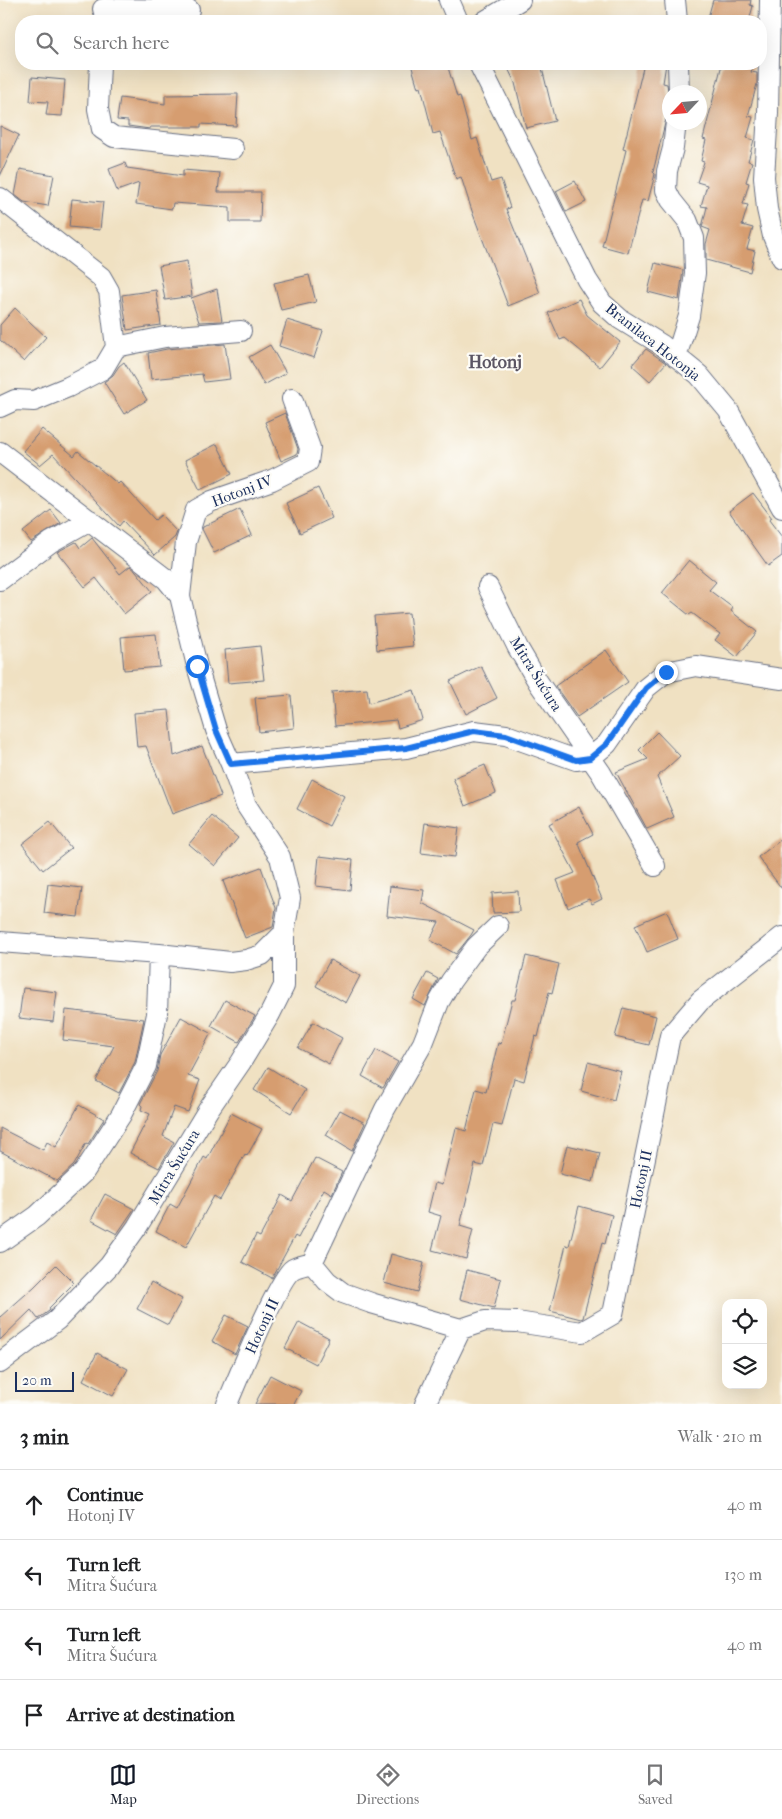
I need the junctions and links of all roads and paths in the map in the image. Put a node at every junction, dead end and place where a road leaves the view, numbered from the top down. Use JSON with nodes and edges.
{"nodes":[{"id":1,"x":449,"y":0,"type":"edge"},
{"id":2,"x":520,"y":0,"type":"edge"},
{"id":3,"x":675,"y":0,"type":"edge"},
{"id":4,"x":770,"y":0,"type":"edge"},
{"id":5,"x":102,"y":10,"type":"edge"},
{"id":6,"x":188,"y":10,"type":"dead end"},
{"id":7,"x":455,"y":15,"type":"edge"},
{"id":8,"x":495,"y":15,"type":"edge"},
{"id":9,"x":676,"y":15,"type":"edge"},
{"id":10,"x":100,"y":70,"type":"edge"},
{"id":11,"x":482,"y":70,"type":"edge"},
{"id":12,"x":678,"y":70,"type":"edge"},
{"id":13,"x":679,"y":85,"type":"edge"},
{"id":14,"x":675,"y":130,"type":"edge"},
{"id":15,"x":233,"y":149,"type":"dead end"},
{"id":16,"x":0,"y":198,"type":"edge"},
{"id":17,"x":782,"y":258,"type":"edge"},
{"id":18,"x":241,"y":331,"type":"dead end"},
{"id":19,"x":116,"y":347,"type":"junction"},
{"id":20,"x":676,"y":357,"type":"junction"},
{"id":21,"x":292,"y":399,"type":"dead end"},
{"id":22,"x":0,"y":407,"type":"edge"},
{"id":23,"x":0,"y":452,"type":"edge"},
{"id":24,"x":782,"y":508,"type":"edge"},
{"id":25,"x":90,"y":520,"type":"junction"},
{"id":26,"x":0,"y":580,"type":"edge"},
{"id":27,"x":488,"y":587,"type":"dead end"},
{"id":28,"x":180,"y":596,"type":"junction"},
{"id":29,"x":782,"y":679,"type":"edge"},
{"id":30,"x":590,"y":758,"type":"junction"},
{"id":31,"x":231,"y":764,"type":"junction"},
{"id":32,"x":656,"y":866,"type":"dead end"},
{"id":33,"x":498,"y":926,"type":"dead end"},
{"id":34,"x":284,"y":933,"type":"junction"},
{"id":35,"x":782,"y":937,"type":"edge"},
{"id":36,"x":0,"y":942,"type":"edge"},
{"id":37,"x":159,"y":954,"type":"junction"},
{"id":38,"x":0,"y":1242,"type":"edge"},
{"id":39,"x":312,"y":1263,"type":"junction"},
{"id":40,"x":461,"y":1329,"type":"junction"},
{"id":41,"x":0,"y":1363,"type":"edge"},
{"id":42,"x":226,"y":1404,"type":"edge"},
{"id":43,"x":425,"y":1404,"type":"edge"}],
"edges":[{"from":1,"to":7,"type":"street"},
{"from":2,"to":8,"type":"street"},
{"from":3,"to":9,"type":"street"},
{"from":4,"to":17,"type":"street"},
{"from":5,"to":6,"type":"street"},
{"from":10,"to":15,"type":"street"},
{"from":11,"to":20,"type":"street","name":"Branilaca Hotonja"},
{"from":12,"to":13,"type":"street"},
{"from":14,"to":20,"type":"street"},
{"from":16,"to":19,"type":"street"},
{"from":18,"to":19,"type":"street"},
{"from":19,"to":22,"type":"street"},
{"from":20,"to":24,"type":"street","name":"Branilaca Hotonja"},
{"from":21,"to":28,"type":"street","name":"Hotonj IV"},
{"from":23,"to":25,"type":"street","name":"Hotonj IV"},
{"from":25,"to":26,"type":"street"},
{"from":25,"to":28,"type":"street","name":"Hotonj IV"},
{"from":27,"to":30,"type":"street","name":"Mitra Šućura"},
{"from":28,"to":31,"type":"street","name":"Hotonj IV"},
{"from":29,"to":30,"type":"street"},
{"from":30,"to":31,"type":"street"},
{"from":30,"to":32,"type":"street","name":"Mitra Šućura"},
{"from":31,"to":34,"type":"street","name":"Mitra Šućura"},
{"from":33,"to":39,"type":"street"},
{"from":34,"to":37,"type":"street"},
{"from":34,"to":41,"type":"street","name":"Mitra Šućura"},
{"from":35,"to":40,"type":"street","name":"Hotonj II"},
{"from":36,"to":37,"type":"street"},
{"from":37,"to":38,"type":"street"},
{"from":39,"to":40,"type":"street"},
{"from":39,"to":42,"type":"street","name":"Hotonj II"},
{"from":40,"to":43,"type":"street"}]}
